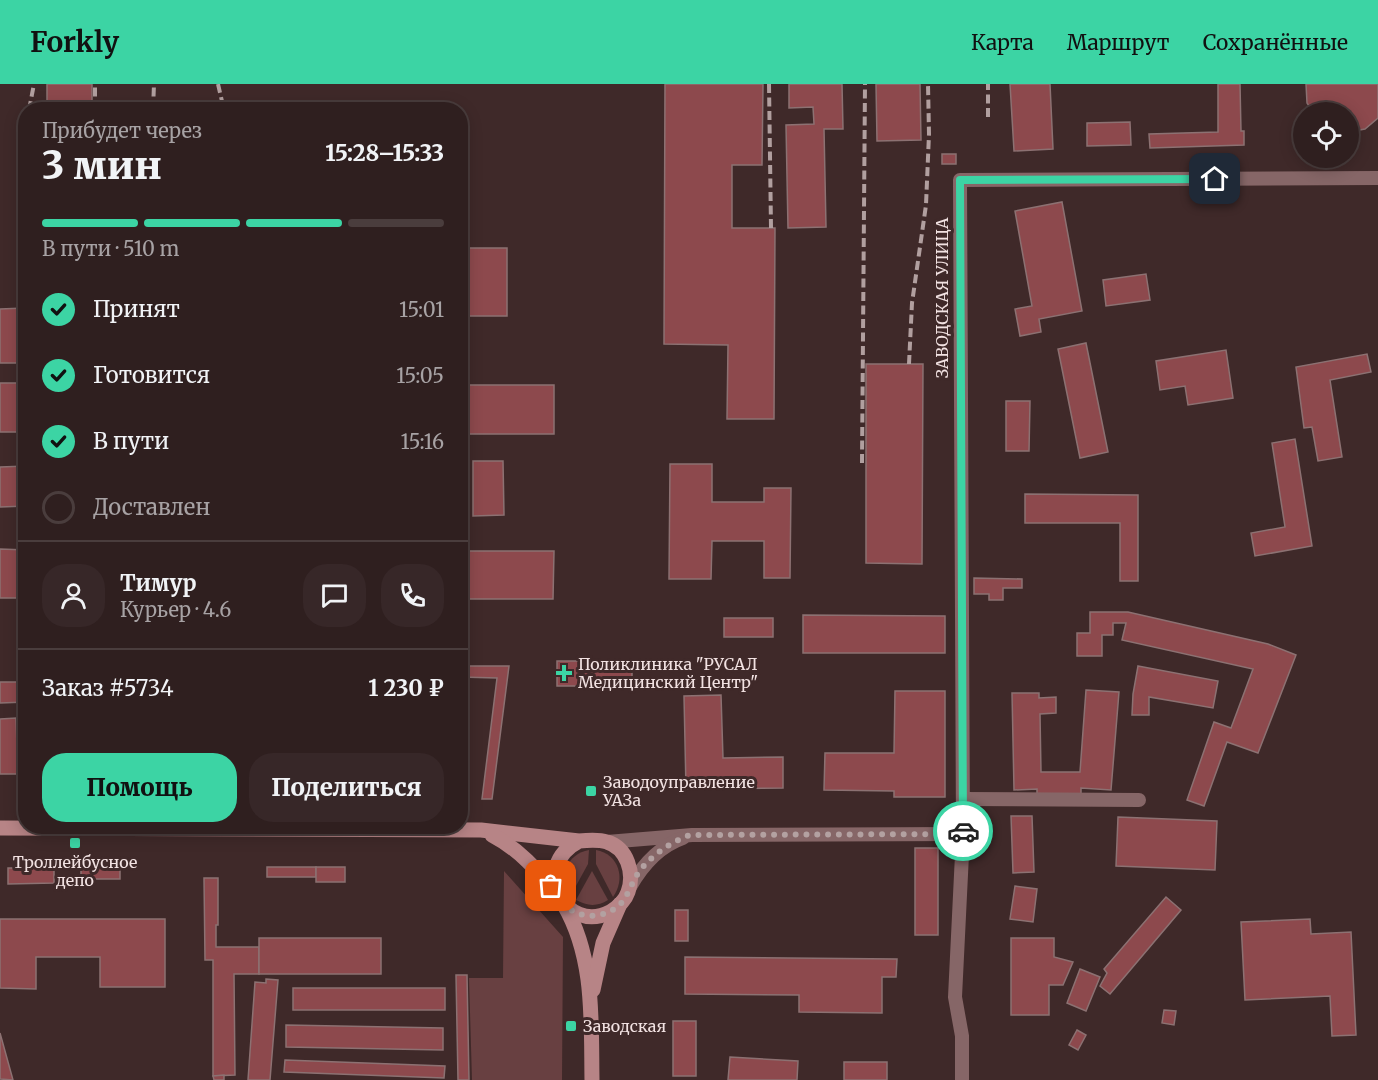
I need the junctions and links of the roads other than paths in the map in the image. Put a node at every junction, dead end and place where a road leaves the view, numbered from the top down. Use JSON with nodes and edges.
{"nodes":[{"id":1,"x":1378,"y":178,"type":"edge"},
{"id":2,"x":963,"y":799,"type":"junction"},
{"id":3,"x":1139,"y":800,"type":"dead end"},
{"id":4,"x":0,"y":828,"type":"edge"},
{"id":5,"x":18,"y":828,"type":"edge"},
{"id":6,"x":468,"y":830,"type":"edge"},
{"id":7,"x":481,"y":830,"type":"junction"},
{"id":8,"x":963,"y":834,"type":"junction"},
{"id":9,"x":690,"y":835,"type":"junction"},
{"id":10,"x":579,"y":841,"type":"junction"},
{"id":11,"x":607,"y":842,"type":"junction"},
{"id":12,"x":630,"y":886,"type":"junction"},
{"id":13,"x":561,"y":899,"type":"junction"},
{"id":14,"x":621,"y":904,"type":"junction"},
{"id":15,"x":591,"y":1001,"type":"junction"},
{"id":16,"x":591,"y":1080,"type":"edge"},
{"id":17,"x":962,"y":1080,"type":"edge"}],
"edges":[{"from":1,"to":2,"type":"street","name":"ЗАВОДСКАЯ УЛИЦА"},
{"from":2,"to":3,"type":"street"},
{"from":2,"to":8,"type":"street","name":"ЗАВОДСКАЯ УЛИЦА"},
{"from":4,"to":5,"type":"street"},
{"from":6,"to":7,"type":"street"},
{"from":7,"to":10,"type":"street"},
{"from":7,"to":13,"type":"street"},
{"from":8,"to":9,"type":"street"},
{"from":8,"to":17,"type":"street","name":"ЗАВОДСКАЯ УЛИЦА"},
{"from":9,"to":11,"type":"street"},
{"from":9,"to":12,"type":"street"},
{"from":10,"to":11,"type":"street"},
{"from":10,"to":13,"type":"street"},
{"from":11,"to":12,"type":"street"},
{"from":12,"to":14,"type":"street"},
{"from":13,"to":14,"type":"street"},
{"from":13,"to":15,"type":"street"},
{"from":14,"to":15,"type":"street"},
{"from":15,"to":16,"type":"street"}]}
